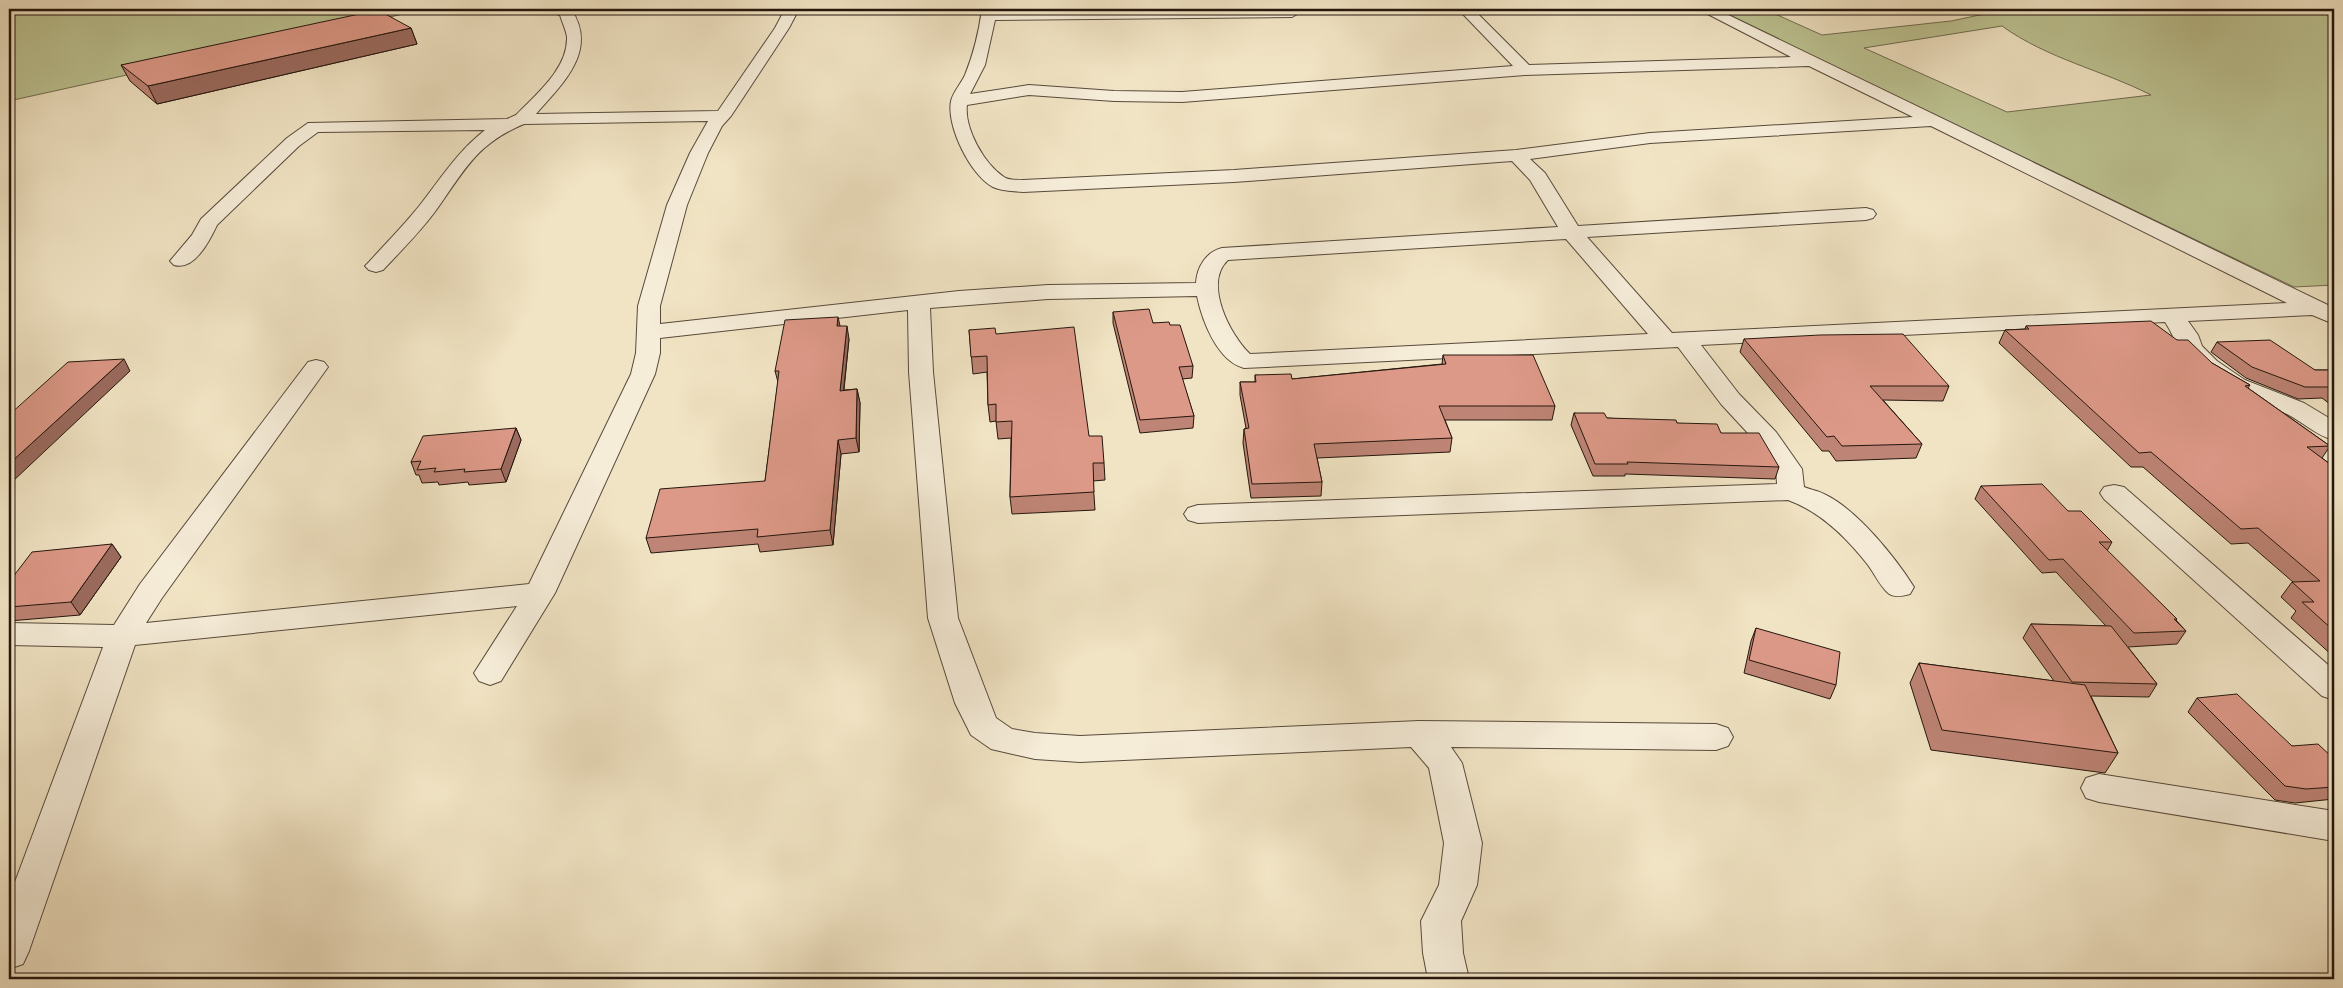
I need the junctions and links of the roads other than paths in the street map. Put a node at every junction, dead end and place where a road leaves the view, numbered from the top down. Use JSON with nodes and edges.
{"nodes":[{"id":1,"x":554,"y":9,"type":"edge"},
{"id":2,"x":792,"y":9,"type":"edge"},
{"id":3,"x":1465,"y":9,"type":"edge"},
{"id":4,"x":1705,"y":9,"type":"edge"},
{"id":5,"x":988,"y":12,"type":"edge"},
{"id":6,"x":1292,"y":13,"type":"dead end"},
{"id":7,"x":1811,"y":61,"type":"junction"},
{"id":8,"x":1524,"y":70,"type":"junction"},
{"id":9,"x":974,"y":75,"type":"junction"},
{"id":10,"x":1029,"y":90,"type":"junction"},
{"id":11,"x":959,"y":101,"type":"junction"},
{"id":12,"x":723,"y":116,"type":"junction"},
{"id":13,"x":516,"y":121,"type":"junction"},
{"id":14,"x":1937,"y":121,"type":"junction"},
{"id":15,"x":1516,"y":155,"type":"junction"},
{"id":16,"x":1866,"y":214,"type":"dead end"},
{"id":17,"x":1572,"y":233,"type":"junction"},
{"id":18,"x":181,"y":261,"type":"dead end"},
{"id":19,"x":376,"y":266,"type":"dead end"},
{"id":20,"x":1207,"y":289,"type":"junction"},
{"id":21,"x":919,"y":303,"type":"junction"},
{"id":22,"x":2325,"y":312,"type":"edge"},
{"id":23,"x":2173,"y":317,"type":"junction"},
{"id":24,"x":649,"y":332,"type":"junction"},
{"id":25,"x":1676,"y":340,"type":"junction"},
{"id":26,"x":316,"y":367,"type":"dead end"},
{"id":27,"x":2334,"y":432,"type":"edge"},
{"id":28,"x":1791,"y":492,"type":"junction"},
{"id":29,"x":2114,"y":493,"type":"dead end"},
{"id":30,"x":1198,"y":514,"type":"dead end"},
{"id":31,"x":1899,"y":587,"type":"dead end"},
{"id":32,"x":540,"y":592,"type":"junction"},
{"id":33,"x":9,"y":634,"type":"edge"},
{"id":34,"x":123,"y":635,"type":"junction"},
{"id":35,"x":490,"y":673,"type":"dead end"},
{"id":36,"x":2334,"y":688,"type":"edge"},
{"id":37,"x":1419,"y":734,"type":"junction"},
{"id":38,"x":1716,"y":737,"type":"dead end"},
{"id":39,"x":2099,"y":788,"type":"dead end"},
{"id":40,"x":2334,"y":826,"type":"edge"},
{"id":41,"x":9,"y":951,"type":"edge"},
{"id":42,"x":1448,"y":979,"type":"edge"}],
"edges":[{"from":1,"to":13,"type":"street"},
{"from":2,"to":12,"type":"street"},
{"from":3,"to":8,"type":"street"},
{"from":4,"to":7,"type":"street"},
{"from":5,"to":6,"type":"street"},
{"from":5,"to":9,"type":"street"},
{"from":7,"to":8,"type":"street"},
{"from":7,"to":14,"type":"street"},
{"from":8,"to":10,"type":"street"},
{"from":9,"to":10,"type":"street"},
{"from":9,"to":11,"type":"street"},
{"from":10,"to":11,"type":"street"},
{"from":11,"to":15,"type":"street"},
{"from":12,"to":13,"type":"street"},
{"from":12,"to":24,"type":"street"},
{"from":13,"to":18,"type":"street"},
{"from":13,"to":19,"type":"street"},
{"from":14,"to":15,"type":"street"},
{"from":14,"to":22,"type":"street"},
{"from":15,"to":17,"type":"street"},
{"from":16,"to":17,"type":"street"},
{"from":17,"to":20,"type":"street"},
{"from":17,"to":25,"type":"street"},
{"from":20,"to":21,"type":"street"},
{"from":20,"to":25,"type":"street"},
{"from":21,"to":24,"type":"street"},
{"from":21,"to":37,"type":"street"},
{"from":22,"to":23,"type":"street"},
{"from":23,"to":25,"type":"street"},
{"from":23,"to":27,"type":"street"},
{"from":24,"to":32,"type":"street"},
{"from":25,"to":28,"type":"street"},
{"from":26,"to":34,"type":"street"},
{"from":28,"to":30,"type":"street"},
{"from":28,"to":31,"type":"street"},
{"from":29,"to":36,"type":"street"},
{"from":32,"to":34,"type":"street"},
{"from":32,"to":35,"type":"street"},
{"from":33,"to":34,"type":"street"},
{"from":34,"to":41,"type":"street"},
{"from":37,"to":38,"type":"street"},
{"from":37,"to":42,"type":"street"},
{"from":39,"to":40,"type":"street"}]}
